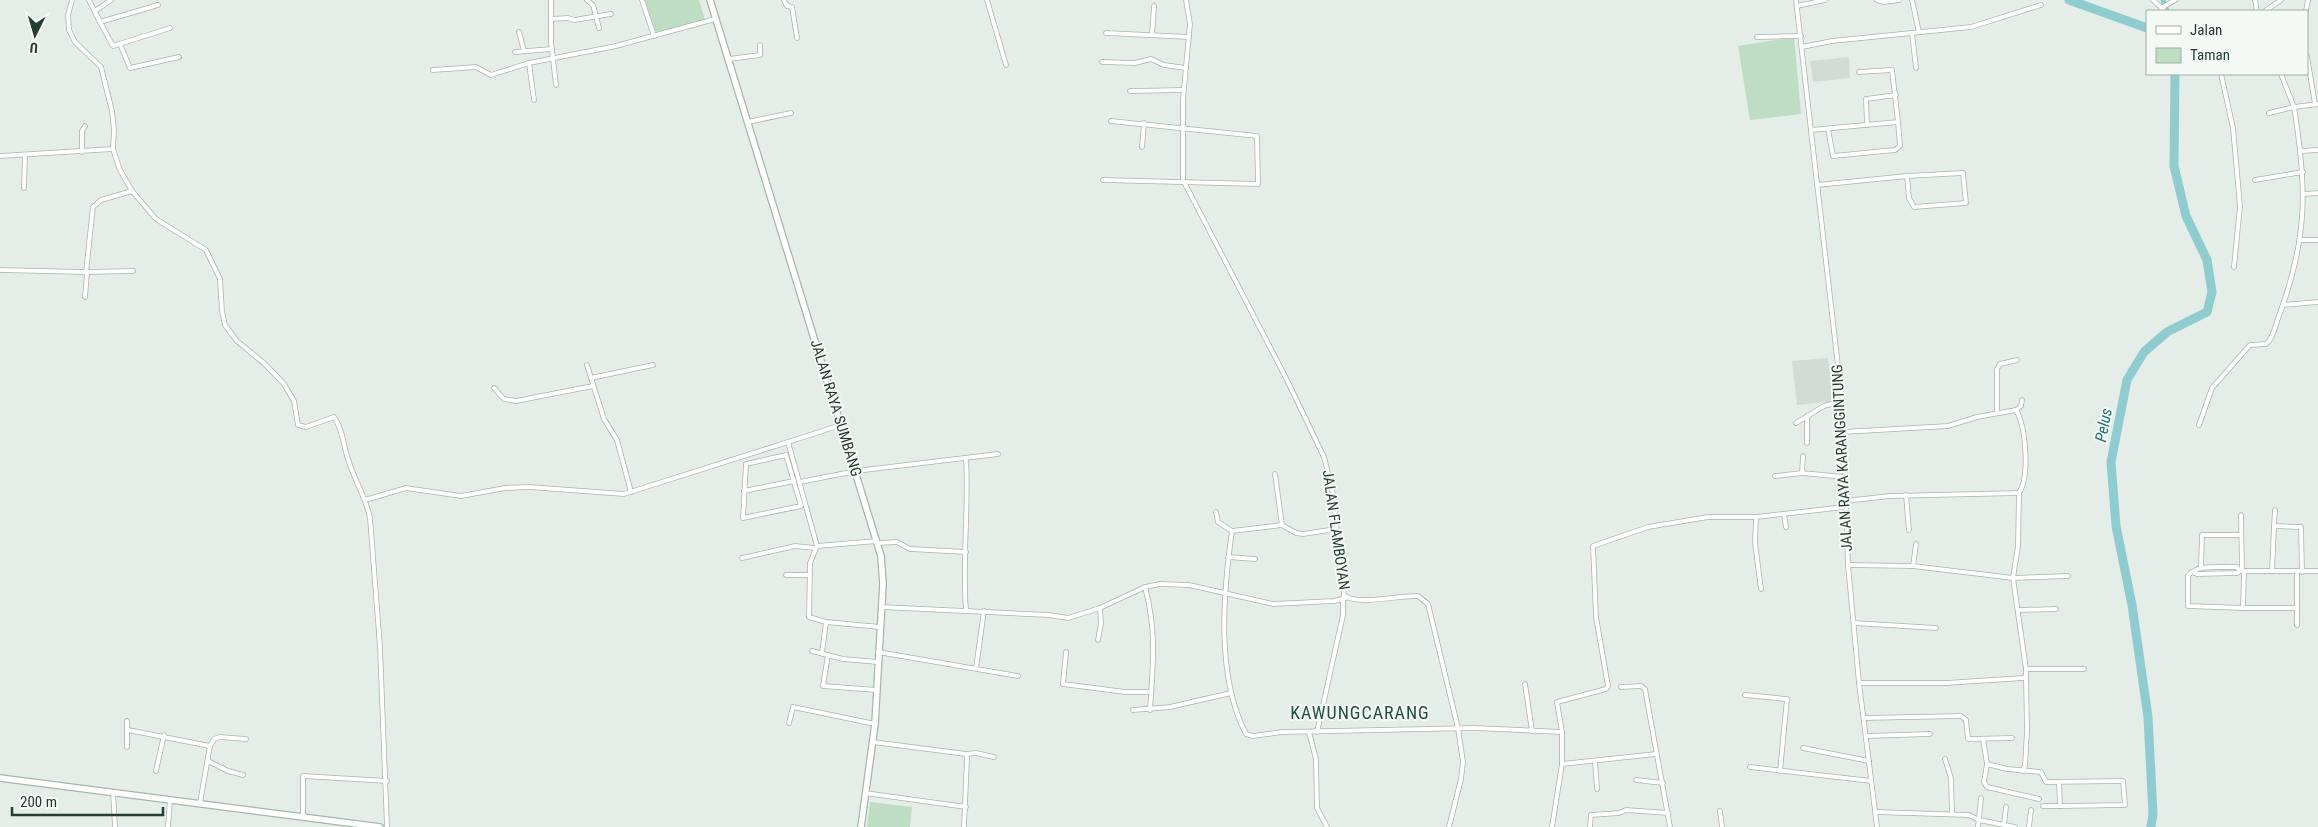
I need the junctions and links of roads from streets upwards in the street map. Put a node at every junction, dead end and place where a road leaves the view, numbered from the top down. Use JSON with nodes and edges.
{"nodes":[{"id":1,"x":72,"y":0,"type":"edge"},
{"id":2,"x":89,"y":0,"type":"edge"},
{"id":3,"x":111,"y":0,"type":"edge"},
{"id":4,"x":550,"y":0,"type":"edge"},
{"id":5,"x":587,"y":0,"type":"edge"},
{"id":6,"x":642,"y":0,"type":"edge"},
{"id":7,"x":710,"y":0,"type":"edge"},
{"id":8,"x":784,"y":0,"type":"edge"},
{"id":9,"x":987,"y":0,"type":"edge"},
{"id":10,"x":1186,"y":0,"type":"edge"},
{"id":11,"x":1796,"y":0,"type":"edge"},
{"id":12,"x":1825,"y":0,"type":"edge"},
{"id":13,"x":1877,"y":0,"type":"edge"},
{"id":14,"x":1899,"y":0,"type":"edge"},
{"id":15,"x":1912,"y":0,"type":"edge"},
{"id":16,"x":2153,"y":0,"type":"edge"},
{"id":17,"x":2175,"y":0,"type":"edge"},
{"id":18,"x":2281,"y":0,"type":"edge"},
{"id":19,"x":158,"y":5,"type":"dead end"},
{"id":20,"x":2041,"y":5,"type":"dead end"},
{"id":21,"x":1154,"y":6,"type":"dead end"},
{"id":22,"x":1797,"y":6,"type":"junction"},
{"id":23,"x":2163,"y":10,"type":"edge"},
{"id":24,"x":2267,"y":10,"type":"edge"},
{"id":25,"x":95,"y":11,"type":"junction"},
{"id":26,"x":611,"y":14,"type":"dead end"},
{"id":27,"x":596,"y":17,"type":"junction"},
{"id":28,"x":551,"y":19,"type":"junction"},
{"id":29,"x":715,"y":19,"type":"junction"},
{"id":30,"x":100,"y":22,"type":"junction"},
{"id":31,"x":170,"y":28,"type":"dead end"},
{"id":32,"x":599,"y":28,"type":"dead end"},
{"id":33,"x":519,"y":32,"type":"dead end"},
{"id":34,"x":1919,"y":32,"type":"junction"},
{"id":35,"x":1106,"y":33,"type":"dead end"},
{"id":36,"x":1912,"y":33,"type":"junction"},
{"id":37,"x":1152,"y":35,"type":"junction"},
{"id":38,"x":654,"y":36,"type":"junction"},
{"id":39,"x":1801,"y":36,"type":"junction"},
{"id":40,"x":1189,"y":37,"type":"junction"},
{"id":41,"x":1757,"y":37,"type":"dead end"},
{"id":42,"x":797,"y":38,"type":"dead end"},
{"id":43,"x":120,"y":44,"type":"junction"},
{"id":44,"x":760,"y":45,"type":"dead end"},
{"id":45,"x":1802,"y":47,"type":"junction"},
{"id":46,"x":552,"y":48,"type":"junction"},
{"id":47,"x":524,"y":51,"type":"junction"},
{"id":48,"x":515,"y":52,"type":"dead end"},
{"id":49,"x":179,"y":57,"type":"dead end"},
{"id":50,"x":554,"y":58,"type":"junction"},
{"id":51,"x":729,"y":59,"type":"junction"},
{"id":52,"x":2308,"y":61,"type":"edge"},
{"id":53,"x":1102,"y":62,"type":"dead end"},
{"id":54,"x":529,"y":63,"type":"junction"},
{"id":55,"x":1006,"y":65,"type":"dead end"},
{"id":56,"x":1186,"y":68,"type":"junction"},
{"id":57,"x":1916,"y":68,"type":"dead end"},
{"id":58,"x":433,"y":70,"type":"dead end"},
{"id":59,"x":1859,"y":72,"type":"dead end"},
{"id":60,"x":2221,"y":75,"type":"edge"},
{"id":61,"x":2281,"y":75,"type":"edge"},
{"id":62,"x":556,"y":85,"type":"dead end"},
{"id":63,"x":1183,"y":90,"type":"junction"},
{"id":64,"x":1130,"y":91,"type":"dead end"},
{"id":65,"x":1896,"y":95,"type":"junction"},
{"id":66,"x":534,"y":100,"type":"dead end"},
{"id":67,"x":2317,"y":104,"type":"edge"},
{"id":68,"x":2294,"y":107,"type":"junction"},
{"id":69,"x":791,"y":113,"type":"dead end"},
{"id":70,"x":2269,"y":113,"type":"dead end"},
{"id":71,"x":1111,"y":121,"type":"dead end"},
{"id":72,"x":748,"y":122,"type":"junction"},
{"id":73,"x":1898,"y":122,"type":"junction"},
{"id":74,"x":1144,"y":123,"type":"junction"},
{"id":75,"x":1867,"y":125,"type":"junction"},
{"id":76,"x":84,"y":126,"type":"dead end"},
{"id":77,"x":1182,"y":128,"type":"junction"},
{"id":78,"x":1828,"y":129,"type":"junction"},
{"id":79,"x":1811,"y":130,"type":"junction"},
{"id":80,"x":1142,"y":147,"type":"dead end"},
{"id":81,"x":113,"y":149,"type":"junction"},
{"id":82,"x":2318,"y":150,"type":"edge"},
{"id":83,"x":2301,"y":151,"type":"junction"},
{"id":84,"x":82,"y":152,"type":"junction"},
{"id":85,"x":25,"y":155,"type":"junction"},
{"id":86,"x":0,"y":156,"type":"edge"},
{"id":87,"x":2303,"y":172,"type":"junction"},
{"id":88,"x":1907,"y":176,"type":"junction"},
{"id":89,"x":1103,"y":180,"type":"dead end"},
{"id":90,"x":2255,"y":180,"type":"dead end"},
{"id":91,"x":1183,"y":182,"type":"junction"},
{"id":92,"x":1817,"y":185,"type":"junction"},
{"id":93,"x":24,"y":188,"type":"dead end"},
{"id":94,"x":132,"y":191,"type":"junction"},
{"id":95,"x":2318,"y":193,"type":"edge"},
{"id":96,"x":2304,"y":194,"type":"junction"},
{"id":97,"x":2301,"y":240,"type":"junction"},
{"id":98,"x":2318,"y":240,"type":"edge"},
{"id":99,"x":2234,"y":267,"type":"dead end"},
{"id":100,"x":0,"y":270,"type":"edge"},
{"id":101,"x":133,"y":271,"type":"dead end"},
{"id":102,"x":86,"y":272,"type":"junction"},
{"id":103,"x":85,"y":297,"type":"dead end"},
{"id":104,"x":2318,"y":302,"type":"edge"},
{"id":105,"x":2283,"y":305,"type":"junction"},
{"id":106,"x":2017,"y":360,"type":"dead end"},
{"id":107,"x":587,"y":365,"type":"dead end"},
{"id":108,"x":653,"y":365,"type":"dead end"},
{"id":109,"x":591,"y":378,"type":"junction"},
{"id":110,"x":593,"y":386,"type":"junction"},
{"id":111,"x":494,"y":388,"type":"dead end"},
{"id":112,"x":2022,"y":400,"type":"dead end"},
{"id":113,"x":1842,"y":401,"type":"junction"},
{"id":114,"x":2016,"y":410,"type":"junction"},
{"id":115,"x":1997,"y":412,"type":"junction"},
{"id":116,"x":1807,"y":416,"type":"junction"},
{"id":117,"x":1796,"y":423,"type":"dead end"},
{"id":118,"x":841,"y":425,"type":"junction"},
{"id":119,"x":2199,"y":425,"type":"dead end"},
{"id":120,"x":1843,"y":432,"type":"junction"},
{"id":121,"x":788,"y":442,"type":"junction"},
{"id":122,"x":1806,"y":443,"type":"dead end"},
{"id":123,"x":755,"y":452,"type":"junction"},
{"id":124,"x":998,"y":454,"type":"dead end"},
{"id":125,"x":1803,"y":456,"type":"dead end"},
{"id":126,"x":966,"y":458,"type":"junction"},
{"id":127,"x":758,"y":461,"type":"junction"},
{"id":128,"x":856,"y":471,"type":"junction"},
{"id":129,"x":1802,"y":473,"type":"junction"},
{"id":130,"x":1275,"y":474,"type":"dead end"},
{"id":131,"x":1775,"y":476,"type":"dead end"},
{"id":132,"x":1844,"y":477,"type":"junction"},
{"id":133,"x":794,"y":481,"type":"junction"},
{"id":134,"x":800,"y":482,"type":"junction"},
{"id":135,"x":744,"y":491,"type":"junction"},
{"id":136,"x":631,"y":492,"type":"junction"},
{"id":137,"x":2019,"y":493,"type":"junction"},
{"id":138,"x":1906,"y":496,"type":"junction"},
{"id":139,"x":365,"y":500,"type":"junction"},
{"id":140,"x":1845,"y":501,"type":"junction"},
{"id":141,"x":1845,"y":507,"type":"junction"},
{"id":142,"x":2274,"y":510,"type":"dead end"},
{"id":143,"x":1216,"y":512,"type":"dead end"},
{"id":144,"x":1784,"y":514,"type":"junction"},
{"id":145,"x":2241,"y":515,"type":"dead end"},
{"id":146,"x":1756,"y":517,"type":"junction"},
{"id":147,"x":1282,"y":525,"type":"junction"},
{"id":148,"x":2274,"y":526,"type":"junction"},
{"id":149,"x":1786,"y":527,"type":"dead end"},
{"id":150,"x":1336,"y":529,"type":"junction"},
{"id":151,"x":1909,"y":530,"type":"dead end"},
{"id":152,"x":1232,"y":531,"type":"junction"},
{"id":153,"x":2241,"y":535,"type":"junction"},
{"id":154,"x":877,"y":542,"type":"junction"},
{"id":155,"x":1916,"y":544,"type":"dead end"},
{"id":156,"x":816,"y":547,"type":"junction"},
{"id":157,"x":966,"y":552,"type":"junction"},
{"id":158,"x":1228,"y":557,"type":"junction"},
{"id":159,"x":742,"y":558,"type":"dead end"},
{"id":160,"x":1255,"y":559,"type":"dead end"},
{"id":161,"x":1848,"y":565,"type":"junction"},
{"id":162,"x":1913,"y":566,"type":"junction"},
{"id":163,"x":2201,"y":568,"type":"junction"},
{"id":164,"x":2242,"y":571,"type":"junction"},
{"id":165,"x":2272,"y":571,"type":"junction"},
{"id":166,"x":2192,"y":572,"type":"junction"},
{"id":167,"x":2299,"y":572,"type":"junction"},
{"id":168,"x":2318,"y":572,"type":"edge"},
{"id":169,"x":786,"y":575,"type":"dead end"},
{"id":170,"x":810,"y":575,"type":"junction"},
{"id":171,"x":2068,"y":576,"type":"dead end"},
{"id":172,"x":2014,"y":578,"type":"junction"},
{"id":173,"x":1145,"y":587,"type":"junction"},
{"id":174,"x":1761,"y":589,"type":"dead end"},
{"id":175,"x":1223,"y":593,"type":"junction"},
{"id":176,"x":1344,"y":598,"type":"junction"},
{"id":177,"x":881,"y":607,"type":"junction"},
{"id":178,"x":1100,"y":608,"type":"junction"},
{"id":179,"x":2243,"y":608,"type":"junction"},
{"id":180,"x":2297,"y":608,"type":"junction"},
{"id":181,"x":2056,"y":609,"type":"dead end"},
{"id":182,"x":966,"y":610,"type":"junction"},
{"id":183,"x":2018,"y":610,"type":"junction"},
{"id":184,"x":984,"y":611,"type":"junction"},
{"id":185,"x":826,"y":622,"type":"junction"},
{"id":186,"x":1854,"y":623,"type":"junction"},
{"id":187,"x":2297,"y":625,"type":"dead end"},
{"id":188,"x":880,"y":628,"type":"junction"},
{"id":189,"x":1936,"y":628,"type":"dead end"},
{"id":190,"x":1098,"y":640,"type":"dead end"},
{"id":191,"x":812,"y":651,"type":"dead end"},
{"id":192,"x":878,"y":652,"type":"junction"},
{"id":193,"x":1066,"y":652,"type":"dead end"},
{"id":194,"x":822,"y":653,"type":"junction"},
{"id":195,"x":828,"y":655,"type":"junction"},
{"id":196,"x":878,"y":662,"type":"junction"},
{"id":197,"x":976,"y":668,"type":"junction"},
{"id":198,"x":2084,"y":669,"type":"dead end"},
{"id":199,"x":2026,"y":670,"type":"junction"},
{"id":200,"x":1018,"y":676,"type":"dead end"},
{"id":201,"x":2026,"y":677,"type":"junction"},
{"id":202,"x":1525,"y":684,"type":"dead end"},
{"id":203,"x":1859,"y":684,"type":"junction"},
{"id":204,"x":1621,"y":687,"type":"dead end"},
{"id":205,"x":876,"y":690,"type":"junction"},
{"id":206,"x":1151,"y":692,"type":"junction"},
{"id":207,"x":1231,"y":693,"type":"junction"},
{"id":208,"x":1745,"y":695,"type":"dead end"},
{"id":209,"x":1133,"y":710,"type":"dead end"},
{"id":210,"x":1150,"y":710,"type":"junction"},
{"id":211,"x":1864,"y":718,"type":"junction"},
{"id":212,"x":127,"y":721,"type":"dead end"},
{"id":213,"x":789,"y":723,"type":"dead end"},
{"id":214,"x":875,"y":724,"type":"junction"},
{"id":215,"x":1458,"y":728,"type":"junction"},
{"id":216,"x":128,"y":730,"type":"junction"},
{"id":217,"x":1532,"y":730,"type":"junction"},
{"id":218,"x":1310,"y":732,"type":"junction"},
{"id":219,"x":1317,"y":732,"type":"junction"},
{"id":220,"x":1562,"y":732,"type":"junction"},
{"id":221,"x":1930,"y":734,"type":"dead end"},
{"id":222,"x":164,"y":735,"type":"junction"},
{"id":223,"x":1866,"y":736,"type":"junction"},
{"id":224,"x":2012,"y":738,"type":"dead end"},
{"id":225,"x":246,"y":739,"type":"dead end"},
{"id":226,"x":1983,"y":739,"type":"junction"},
{"id":227,"x":873,"y":742,"type":"junction"},
{"id":228,"x":210,"y":746,"type":"junction"},
{"id":229,"x":127,"y":747,"type":"dead end"},
{"id":230,"x":1803,"y":748,"type":"dead end"},
{"id":231,"x":966,"y":754,"type":"junction"},
{"id":232,"x":1656,"y":754,"type":"junction"},
{"id":233,"x":994,"y":757,"type":"dead end"},
{"id":234,"x":1945,"y":759,"type":"dead end"},
{"id":235,"x":208,"y":761,"type":"junction"},
{"id":236,"x":1869,"y":761,"type":"junction"},
{"id":237,"x":1595,"y":762,"type":"junction"},
{"id":238,"x":1562,"y":764,"type":"junction"},
{"id":239,"x":1986,"y":764,"type":"junction"},
{"id":240,"x":1750,"y":767,"type":"dead end"},
{"id":241,"x":1780,"y":771,"type":"junction"},
{"id":242,"x":2022,"y":771,"type":"junction"},
{"id":243,"x":156,"y":772,"type":"dead end"},
{"id":244,"x":243,"y":775,"type":"dead end"},
{"id":245,"x":0,"y":778,"type":"edge"},
{"id":246,"x":1636,"y":780,"type":"dead end"},
{"id":247,"x":387,"y":781,"type":"junction"},
{"id":248,"x":1872,"y":781,"type":"junction"},
{"id":249,"x":2059,"y":782,"type":"junction"},
{"id":250,"x":1663,"y":783,"type":"junction"},
{"id":251,"x":1597,"y":790,"type":"dead end"},
{"id":252,"x":113,"y":792,"type":"junction"},
{"id":253,"x":865,"y":793,"type":"junction"},
{"id":254,"x":1981,"y":798,"type":"dead end"},
{"id":255,"x":170,"y":799,"type":"junction"},
{"id":256,"x":2039,"y":799,"type":"dead end"},
{"id":257,"x":200,"y":803,"type":"junction"},
{"id":258,"x":2043,"y":806,"type":"dead end"},
{"id":259,"x":2060,"y":806,"type":"junction"},
{"id":260,"x":966,"y":807,"type":"junction"},
{"id":261,"x":2006,"y":807,"type":"dead end"},
{"id":262,"x":2031,"y":810,"type":"dead end"},
{"id":263,"x":1720,"y":811,"type":"dead end"},
{"id":264,"x":1876,"y":812,"type":"junction"},
{"id":265,"x":1668,"y":813,"type":"junction"},
{"id":266,"x":1952,"y":814,"type":"junction"},
{"id":267,"x":303,"y":816,"type":"junction"},
{"id":268,"x":1979,"y":820,"type":"junction"},
{"id":269,"x":2004,"y":825,"type":"junction"},
{"id":270,"x":1327,"y":826,"type":"edge"},
{"id":271,"x":115,"y":827,"type":"edge"},
{"id":272,"x":168,"y":827,"type":"edge"},
{"id":273,"x":380,"y":827,"type":"edge"},
{"id":274,"x":387,"y":827,"type":"edge"},
{"id":275,"x":861,"y":827,"type":"edge"},
{"id":276,"x":964,"y":827,"type":"edge"},
{"id":277,"x":1449,"y":827,"type":"edge"},
{"id":278,"x":1552,"y":827,"type":"edge"},
{"id":279,"x":1590,"y":827,"type":"edge"},
{"id":280,"x":1670,"y":827,"type":"edge"},
{"id":281,"x":1722,"y":827,"type":"edge"},
{"id":282,"x":1877,"y":827,"type":"edge"},
{"id":283,"x":1978,"y":827,"type":"edge"},
{"id":284,"x":2015,"y":827,"type":"edge"},
{"id":285,"x":2029,"y":827,"type":"edge"}],
"edges":[{"from":1,"to":81,"type":"street"},
{"from":2,"to":25,"type":"street"},
{"from":3,"to":25,"type":"street"},
{"from":4,"to":28,"type":"street"},
{"from":5,"to":27,"type":"street"},
{"from":6,"to":38,"type":"street"},
{"from":7,"to":29,"type":"street","name":"JALAN RAYA SUMBANG"},
{"from":8,"to":42,"type":"street"},
{"from":9,"to":55,"type":"street"},
{"from":10,"to":40,"type":"street"},
{"from":11,"to":22,"type":"street","name":"JALAN RAYA KARANGGINTUNG"},
{"from":12,"to":22,"type":"street"},
{"from":13,"to":14,"type":"street"},
{"from":15,"to":34,"type":"street"},
{"from":16,"to":23,"type":"street"},
{"from":17,"to":23,"type":"street"},
{"from":18,"to":24,"type":"street"},
{"from":19,"to":30,"type":"street"},
{"from":20,"to":34,"type":"street"},
{"from":21,"to":37,"type":"street"},
{"from":22,"to":39,"type":"street","name":"JALAN RAYA KARANGGINTUNG"},
{"from":25,"to":30,"type":"street"},
{"from":26,"to":27,"type":"street"},
{"from":27,"to":28,"type":"street"},
{"from":27,"to":32,"type":"street"},
{"from":28,"to":46,"type":"street"},
{"from":29,"to":38,"type":"street"},
{"from":29,"to":51,"type":"street","name":"JALAN RAYA SUMBANG"},
{"from":30,"to":43,"type":"street"},
{"from":31,"to":43,"type":"street"},
{"from":33,"to":47,"type":"street"},
{"from":34,"to":36,"type":"street"},
{"from":35,"to":37,"type":"street"},
{"from":36,"to":45,"type":"street"},
{"from":36,"to":57,"type":"street"},
{"from":37,"to":40,"type":"street"},
{"from":38,"to":50,"type":"street"},
{"from":39,"to":41,"type":"street"},
{"from":39,"to":45,"type":"street","name":"JALAN RAYA KARANGGINTUNG"},
{"from":40,"to":56,"type":"street"},
{"from":43,"to":49,"type":"street"},
{"from":44,"to":51,"type":"street"},
{"from":45,"to":79,"type":"street","name":"JALAN RAYA KARANGGINTUNG"},
{"from":46,"to":47,"type":"street"},
{"from":46,"to":50,"type":"street"},
{"from":47,"to":48,"type":"street"},
{"from":50,"to":54,"type":"street"},
{"from":50,"to":62,"type":"street"},
{"from":51,"to":72,"type":"street","name":"JALAN RAYA SUMBANG"},
{"from":52,"to":67,"type":"street"},
{"from":53,"to":56,"type":"street"},
{"from":54,"to":58,"type":"street"},
{"from":54,"to":66,"type":"street"},
{"from":56,"to":63,"type":"street"},
{"from":59,"to":65,"type":"street"},
{"from":60,"to":99,"type":"street"},
{"from":61,"to":68,"type":"street"},
{"from":63,"to":64,"type":"street"},
{"from":63,"to":77,"type":"street"},
{"from":65,"to":73,"type":"street"},
{"from":65,"to":75,"type":"street"},
{"from":67,"to":68,"type":"street"},
{"from":68,"to":70,"type":"street"},
{"from":68,"to":83,"type":"street"},
{"from":69,"to":72,"type":"street"},
{"from":71,"to":74,"type":"street"},
{"from":72,"to":118,"type":"street","name":"JALAN RAYA SUMBANG"},
{"from":73,"to":75,"type":"street"},
{"from":73,"to":78,"type":"street"},
{"from":74,"to":77,"type":"street"},
{"from":74,"to":80,"type":"street"},
{"from":75,"to":78,"type":"street"},
{"from":76,"to":84,"type":"street"},
{"from":77,"to":91,"type":"street"},
{"from":77,"to":91,"type":"street"},
{"from":78,"to":79,"type":"street"},
{"from":79,"to":92,"type":"street","name":"JALAN RAYA KARANGGINTUNG"},
{"from":81,"to":84,"type":"street"},
{"from":81,"to":94,"type":"street"},
{"from":82,"to":83,"type":"street"},
{"from":83,"to":87,"type":"street"},
{"from":84,"to":85,"type":"street"},
{"from":85,"to":86,"type":"street"},
{"from":85,"to":93,"type":"street"},
{"from":87,"to":90,"type":"street"},
{"from":87,"to":96,"type":"street"},
{"from":88,"to":88,"type":"street"},
{"from":88,"to":92,"type":"street"},
{"from":89,"to":91,"type":"street"},
{"from":91,"to":150,"type":"street","name":"JALAN FLAMBOYAN"},
{"from":92,"to":113,"type":"street","name":"JALAN RAYA KARANGGINTUNG"},
{"from":94,"to":102,"type":"street"},
{"from":94,"to":139,"type":"street"},
{"from":95,"to":96,"type":"street"},
{"from":96,"to":97,"type":"street"},
{"from":97,"to":98,"type":"street"},
{"from":97,"to":105,"type":"street"},
{"from":100,"to":102,"type":"street"},
{"from":101,"to":102,"type":"street"},
{"from":102,"to":103,"type":"street"},
{"from":104,"to":105,"type":"street"},
{"from":105,"to":119,"type":"street"},
{"from":106,"to":115,"type":"street"},
{"from":107,"to":109,"type":"street"},
{"from":108,"to":109,"type":"street"},
{"from":109,"to":110,"type":"street"},
{"from":110,"to":111,"type":"street"},
{"from":110,"to":136,"type":"street"},
{"from":112,"to":114,"type":"street"},
{"from":113,"to":116,"type":"street"},
{"from":113,"to":120,"type":"street","name":"JALAN RAYA KARANGGINTUNG"},
{"from":114,"to":115,"type":"street"},
{"from":114,"to":137,"type":"street"},
{"from":115,"to":120,"type":"street"},
{"from":116,"to":117,"type":"street"},
{"from":116,"to":122,"type":"street"},
{"from":118,"to":121,"type":"street"},
{"from":118,"to":128,"type":"street","name":"JALAN RAYA SUMBANG"},
{"from":120,"to":132,"type":"street","name":"JALAN RAYA KARANGGINTUNG"},
{"from":121,"to":123,"type":"street"},
{"from":121,"to":134,"type":"street"},
{"from":123,"to":127,"type":"street"},
{"from":123,"to":136,"type":"street"},
{"from":124,"to":126,"type":"street"},
{"from":125,"to":129,"type":"street"},
{"from":126,"to":128,"type":"street"},
{"from":126,"to":157,"type":"street"},
{"from":127,"to":133,"type":"street"},
{"from":127,"to":135,"type":"street"},
{"from":128,"to":134,"type":"street"},
{"from":128,"to":154,"type":"street","name":"JALAN RAYA SUMBANG"},
{"from":129,"to":131,"type":"street"},
{"from":129,"to":132,"type":"street"},
{"from":130,"to":147,"type":"street"},
{"from":132,"to":140,"type":"street","name":"JALAN RAYA KARANGGINTUNG"},
{"from":133,"to":135,"type":"street"},
{"from":133,"to":135,"type":"street"},
{"from":134,"to":156,"type":"street"},
{"from":136,"to":139,"type":"street"},
{"from":137,"to":138,"type":"street"},
{"from":137,"to":172,"type":"street"},
{"from":138,"to":140,"type":"street"},
{"from":138,"to":151,"type":"street"},
{"from":139,"to":247,"type":"street"},
{"from":140,"to":141,"type":"street","name":"JALAN RAYA KARANGGINTUNG"},
{"from":141,"to":144,"type":"street"},
{"from":141,"to":161,"type":"street","name":"JALAN RAYA KARANGGINTUNG"},
{"from":142,"to":148,"type":"street"},
{"from":143,"to":152,"type":"street"},
{"from":144,"to":146,"type":"street"},
{"from":144,"to":149,"type":"street"},
{"from":145,"to":153,"type":"street"},
{"from":146,"to":174,"type":"street"},
{"from":146,"to":220,"type":"street"},
{"from":147,"to":150,"type":"street"},
{"from":147,"to":152,"type":"street"},
{"from":148,"to":165,"type":"street"},
{"from":148,"to":167,"type":"street"},
{"from":150,"to":176,"type":"street","name":"JALAN FLAMBOYAN"},
{"from":152,"to":158,"type":"street"},
{"from":153,"to":163,"type":"street"},
{"from":153,"to":164,"type":"street"},
{"from":154,"to":156,"type":"street"},
{"from":154,"to":157,"type":"street"},
{"from":154,"to":177,"type":"street","name":"JALAN RAYA SUMBANG"},
{"from":155,"to":162,"type":"street"},
{"from":156,"to":159,"type":"street"},
{"from":156,"to":170,"type":"street"},
{"from":157,"to":182,"type":"street"},
{"from":158,"to":160,"type":"street"},
{"from":158,"to":175,"type":"street"},
{"from":161,"to":162,"type":"street"},
{"from":161,"to":186,"type":"street","name":"JALAN RAYA KARANGGINTUNG"},
{"from":162,"to":172,"type":"street"},
{"from":163,"to":164,"type":"street"},
{"from":163,"to":166,"type":"street"},
{"from":164,"to":165,"type":"street"},
{"from":164,"to":166,"type":"street"},
{"from":164,"to":179,"type":"street"},
{"from":165,"to":167,"type":"street"},
{"from":166,"to":179,"type":"street"},
{"from":167,"to":168,"type":"street"},
{"from":167,"to":180,"type":"street"},
{"from":169,"to":170,"type":"street"},
{"from":170,"to":185,"type":"street"},
{"from":171,"to":172,"type":"street"},
{"from":172,"to":183,"type":"street"},
{"from":173,"to":175,"type":"street"},
{"from":173,"to":178,"type":"street"},
{"from":173,"to":206,"type":"street"},
{"from":175,"to":176,"type":"street"},
{"from":175,"to":207,"type":"street"},
{"from":176,"to":215,"type":"street","name":"JALAN FLAMBOYAN"},
{"from":176,"to":219,"type":"street"},
{"from":177,"to":182,"type":"street"},
{"from":177,"to":188,"type":"street","name":"JALAN RAYA SUMBANG"},
{"from":178,"to":184,"type":"street"},
{"from":178,"to":190,"type":"street"},
{"from":179,"to":180,"type":"street"},
{"from":180,"to":187,"type":"street"},
{"from":181,"to":183,"type":"street"},
{"from":182,"to":184,"type":"street"},
{"from":183,"to":199,"type":"street"},
{"from":184,"to":197,"type":"street"},
{"from":185,"to":188,"type":"street"},
{"from":185,"to":194,"type":"street"},
{"from":186,"to":189,"type":"street"},
{"from":186,"to":203,"type":"street","name":"JALAN RAYA KARANGGINTUNG"},
{"from":188,"to":192,"type":"street","name":"JALAN RAYA SUMBANG"},
{"from":191,"to":194,"type":"street"},
{"from":192,"to":196,"type":"street","name":"JALAN RAYA SUMBANG"},
{"from":192,"to":197,"type":"street"},
{"from":193,"to":206,"type":"street"},
{"from":194,"to":195,"type":"street"},
{"from":195,"to":196,"type":"street"},
{"from":195,"to":205,"type":"street"},
{"from":196,"to":205,"type":"street","name":"JALAN RAYA SUMBANG"},
{"from":197,"to":200,"type":"street"},
{"from":198,"to":199,"type":"street"},
{"from":199,"to":201,"type":"street"},
{"from":201,"to":203,"type":"street"},
{"from":201,"to":242,"type":"street"},
{"from":202,"to":217,"type":"street"},
{"from":203,"to":211,"type":"street","name":"JALAN RAYA KARANGGINTUNG"},
{"from":204,"to":232,"type":"street"},
{"from":205,"to":214,"type":"street","name":"JALAN RAYA SUMBANG"},
{"from":206,"to":210,"type":"street"},
{"from":207,"to":210,"type":"street"},
{"from":207,"to":218,"type":"street"},
{"from":208,"to":241,"type":"street"},
{"from":209,"to":210,"type":"street"},
{"from":211,"to":223,"type":"street","name":"JALAN RAYA KARANGGINTUNG"},
{"from":211,"to":226,"type":"street"},
{"from":212,"to":216,"type":"street"},
{"from":213,"to":214,"type":"street"},
{"from":214,"to":227,"type":"street","name":"JALAN RAYA SUMBANG"},
{"from":215,"to":217,"type":"street"},
{"from":215,"to":219,"type":"street"},
{"from":215,"to":277,"type":"street"},
{"from":216,"to":222,"type":"street"},
{"from":216,"to":229,"type":"street"},
{"from":217,"to":220,"type":"street"},
{"from":218,"to":219,"type":"street"},
{"from":218,"to":270,"type":"street"},
{"from":220,"to":238,"type":"street"},
{"from":221,"to":223,"type":"street"},
{"from":222,"to":228,"type":"street"},
{"from":222,"to":243,"type":"street"},
{"from":223,"to":236,"type":"street","name":"JALAN RAYA KARANGGINTUNG"},
{"from":224,"to":226,"type":"street"},
{"from":225,"to":228,"type":"street"},
{"from":226,"to":239,"type":"street"},
{"from":227,"to":231,"type":"street"},
{"from":227,"to":253,"type":"street","name":"JALAN RAYA SUMBANG"},
{"from":228,"to":235,"type":"street"},
{"from":230,"to":236,"type":"street"},
{"from":231,"to":233,"type":"street"},
{"from":231,"to":260,"type":"street"},
{"from":232,"to":237,"type":"street"},
{"from":232,"to":250,"type":"street"},
{"from":234,"to":266,"type":"street"},
{"from":235,"to":244,"type":"street"},
{"from":235,"to":257,"type":"street"},
{"from":236,"to":248,"type":"street","name":"JALAN RAYA KARANGGINTUNG"},
{"from":237,"to":238,"type":"street"},
{"from":237,"to":251,"type":"street"},
{"from":238,"to":278,"type":"street"},
{"from":239,"to":242,"type":"street"},
{"from":239,"to":256,"type":"street"},
{"from":240,"to":241,"type":"street"},
{"from":241,"to":248,"type":"street"},
{"from":242,"to":249,"type":"street"},
{"from":245,"to":252,"type":"street"},
{"from":246,"to":250,"type":"street"},
{"from":247,"to":267,"type":"street"},
{"from":247,"to":274,"type":"street"},
{"from":248,"to":264,"type":"street","name":"JALAN RAYA KARANGGINTUNG"},
{"from":249,"to":259,"type":"street"},
{"from":249,"to":259,"type":"street"},
{"from":250,"to":265,"type":"street"},
{"from":252,"to":255,"type":"street"},
{"from":252,"to":271,"type":"street"},
{"from":253,"to":260,"type":"street"},
{"from":253,"to":275,"type":"street","name":"JALAN RAYA SUMBANG"},
{"from":254,"to":268,"type":"street"},
{"from":255,"to":257,"type":"street"},
{"from":255,"to":272,"type":"street"},
{"from":257,"to":267,"type":"street"},
{"from":258,"to":259,"type":"street"},
{"from":260,"to":276,"type":"street"},
{"from":261,"to":269,"type":"street"},
{"from":262,"to":285,"type":"street"},
{"from":263,"to":281,"type":"street"},
{"from":264,"to":266,"type":"street"},
{"from":264,"to":282,"type":"street","name":"JALAN RAYA KARANGGINTUNG"},
{"from":265,"to":279,"type":"street"},
{"from":265,"to":280,"type":"street"},
{"from":266,"to":268,"type":"street"},
{"from":267,"to":273,"type":"street"},
{"from":268,"to":269,"type":"street"},
{"from":268,"to":283,"type":"street"},
{"from":269,"to":284,"type":"street"}]}
